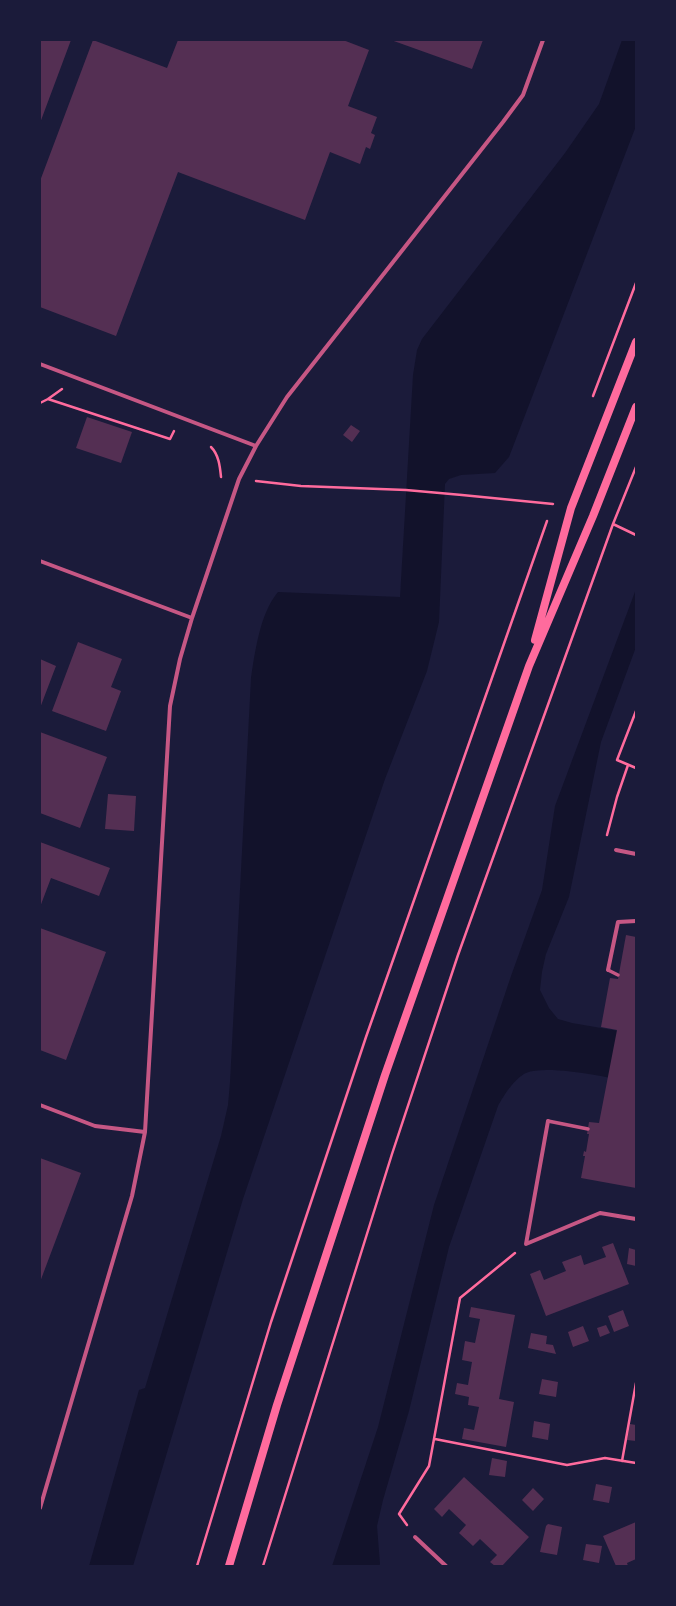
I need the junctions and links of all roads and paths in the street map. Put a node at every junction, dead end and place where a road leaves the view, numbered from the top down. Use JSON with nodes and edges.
{"nodes":[{"id":1,"x":543,"y":40,"type":"edge"},
{"id":2,"x":636,"y":283,"type":"edge"},
{"id":3,"x":636,"y":342,"type":"edge"},
{"id":4,"x":40,"y":364,"type":"edge"},
{"id":5,"x":592,"y":401,"type":"dead end"},
{"id":6,"x":40,"y":403,"type":"edge"},
{"id":7,"x":636,"y":407,"type":"edge"},
{"id":8,"x":175,"y":429,"type":"dead end"},
{"id":9,"x":206,"y":443,"type":"dead end"},
{"id":10,"x":256,"y":446,"type":"junction"},
{"id":11,"x":636,"y":467,"type":"edge"},
{"id":12,"x":239,"y":479,"type":"junction"},
{"id":13,"x":462,"y":495,"type":"dead end"},
{"id":14,"x":556,"y":497,"type":"dead end"},
{"id":15,"x":550,"y":512,"type":"dead end"},
{"id":16,"x":548,"y":519,"type":"dead end"},
{"id":17,"x":40,"y":561,"type":"edge"},
{"id":18,"x":192,"y":618,"type":"junction"},
{"id":19,"x":529,"y":666,"type":"junction"},
{"id":20,"x":636,"y":711,"type":"edge"},
{"id":21,"x":628,"y":765,"type":"junction"},
{"id":22,"x":636,"y":768,"type":"edge"},
{"id":23,"x":607,"y":835,"type":"dead end"},
{"id":24,"x":616,"y":850,"type":"dead end"},
{"id":25,"x":636,"y":854,"type":"edge"},
{"id":26,"x":636,"y":921,"type":"edge"},
{"id":27,"x":608,"y":970,"type":"joint"},
{"id":28,"x":618,"y":975,"type":"dead end"},
{"id":29,"x":40,"y":1106,"type":"edge"},
{"id":30,"x":548,"y":1122,"type":"joint"},
{"id":31,"x":588,"y":1129,"type":"dead end"},
{"id":32,"x":145,"y":1132,"type":"junction"},
{"id":33,"x":636,"y":1219,"type":"edge"},
{"id":34,"x":526,"y":1244,"type":"junction"},
{"id":35,"x":636,"y":1383,"type":"edge"},
{"id":36,"x":435,"y":1439,"type":"junction"},
{"id":37,"x":622,"y":1461,"type":"junction"},
{"id":38,"x":636,"y":1463,"type":"edge"},
{"id":39,"x":40,"y":1508,"type":"edge"},
{"id":40,"x":415,"y":1537,"type":"joint"},
{"id":41,"x":197,"y":1566,"type":"edge"},
{"id":42,"x":230,"y":1566,"type":"edge"},
{"id":43,"x":263,"y":1566,"type":"edge"},
{"id":44,"x":446,"y":1566,"type":"edge"}],
"edges":[{"from":1,"to":10,"type":"street"},
{"from":2,"to":5,"type":"path"},
{"from":3,"to":19,"type":"main road"},
{"from":4,"to":10,"type":"street"},
{"from":6,"to":8,"type":"path"},
{"from":7,"to":19,"type":"main road"},
{"from":9,"to":12,"type":"path"},
{"from":10,"to":12,"type":"street"},
{"from":11,"to":43,"type":"path"},
{"from":12,"to":13,"type":"path"},
{"from":12,"to":18,"type":"street"},
{"from":14,"to":15,"type":"path"},
{"from":16,"to":41,"type":"path"},
{"from":17,"to":18,"type":"street"},
{"from":18,"to":32,"type":"street"},
{"from":19,"to":42,"type":"main road"},
{"from":20,"to":21,"type":"path"},
{"from":21,"to":22,"type":"path"},
{"from":21,"to":23,"type":"path"},
{"from":24,"to":25,"type":"street"},
{"from":26,"to":27,"type":"street"},
{"from":27,"to":28,"type":"street"},
{"from":29,"to":32,"type":"street"},
{"from":30,"to":31,"type":"street"},
{"from":30,"to":34,"type":"street"},
{"from":32,"to":39,"type":"street"},
{"from":33,"to":34,"type":"street"},
{"from":34,"to":36,"type":"path"},
{"from":35,"to":37,"type":"path"},
{"from":36,"to":37,"type":"path"},
{"from":36,"to":40,"type":"path"},
{"from":37,"to":38,"type":"path"},
{"from":40,"to":44,"type":"street"}]}
